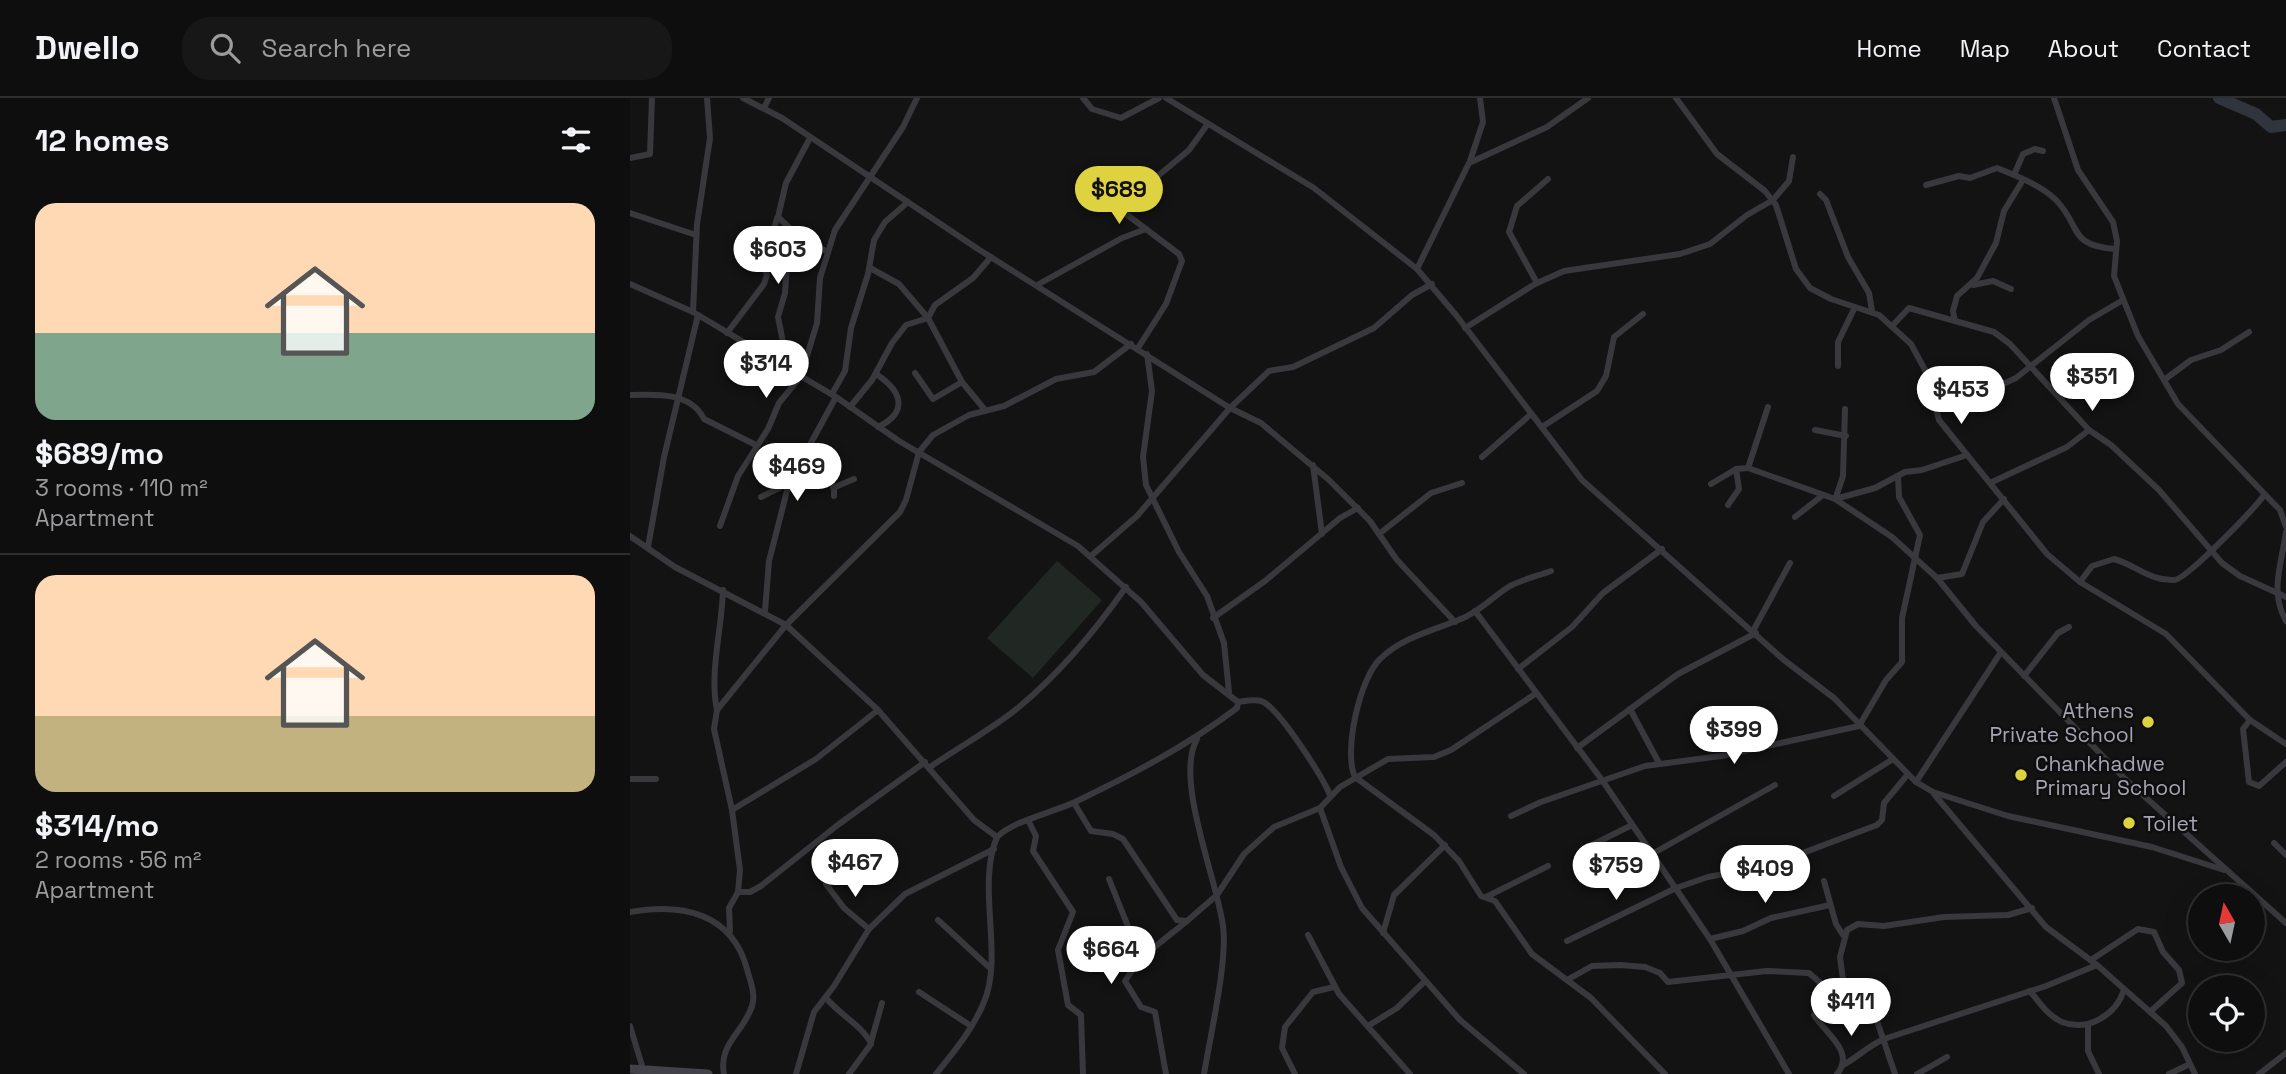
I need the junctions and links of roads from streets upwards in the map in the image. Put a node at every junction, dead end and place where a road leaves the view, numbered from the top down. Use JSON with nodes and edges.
{"nodes":[{"id":1,"x":652,"y":98,"type":"edge"},
{"id":2,"x":708,"y":98,"type":"edge"},
{"id":3,"x":743,"y":98,"type":"edge"},
{"id":4,"x":769,"y":98,"type":"edge"},
{"id":5,"x":917,"y":98,"type":"edge"},
{"id":6,"x":1083,"y":98,"type":"edge"},
{"id":7,"x":1159,"y":98,"type":"edge"},
{"id":8,"x":1166,"y":98,"type":"edge"},
{"id":9,"x":1480,"y":98,"type":"edge"},
{"id":10,"x":1588,"y":98,"type":"edge"},
{"id":11,"x":1676,"y":98,"type":"edge"},
{"id":12,"x":2054,"y":98,"type":"edge"},
{"id":13,"x":764,"y":108,"type":"junction"},
{"id":14,"x":1208,"y":125,"type":"junction"},
{"id":15,"x":810,"y":138,"type":"junction"},
{"id":16,"x":2043,"y":152,"type":"dead end"},
{"id":17,"x":1793,"y":157,"type":"dead end"},
{"id":18,"x":630,"y":158,"type":"edge"},
{"id":19,"x":1469,"y":163,"type":"junction"},
{"id":20,"x":2014,"y":175,"type":"junction"},
{"id":21,"x":869,"y":177,"type":"junction"},
{"id":22,"x":1548,"y":179,"type":"dead end"},
{"id":23,"x":2024,"y":180,"type":"junction"},
{"id":24,"x":1926,"y":186,"type":"dead end"},
{"id":25,"x":1820,"y":194,"type":"dead end"},
{"id":26,"x":1773,"y":200,"type":"junction"},
{"id":27,"x":908,"y":202,"type":"junction"},
{"id":28,"x":630,"y":214,"type":"edge"},
{"id":29,"x":778,"y":217,"type":"junction"},
{"id":30,"x":1146,"y":229,"type":"junction"},
{"id":31,"x":696,"y":235,"type":"junction"},
{"id":32,"x":801,"y":239,"type":"junction"},
{"id":33,"x":2116,"y":248,"type":"junction"},
{"id":34,"x":826,"y":251,"type":"junction"},
{"id":35,"x":991,"y":257,"type":"junction"},
{"id":36,"x":870,"y":268,"type":"junction"},
{"id":37,"x":1417,"y":269,"type":"junction"},
{"id":38,"x":1537,"y":283,"type":"junction"},
{"id":39,"x":630,"y":284,"type":"edge"},
{"id":40,"x":1039,"y":284,"type":"junction"},
{"id":41,"x":1432,"y":284,"type":"junction"},
{"id":42,"x":1971,"y":286,"type":"junction"},
{"id":43,"x":2011,"y":289,"type":"dead end"},
{"id":44,"x":2123,"y":300,"type":"junction"},
{"id":45,"x":1855,"y":307,"type":"junction"},
{"id":46,"x":1872,"y":311,"type":"junction"},
{"id":47,"x":696,"y":313,"type":"junction"},
{"id":48,"x":1643,"y":314,"type":"dead end"},
{"id":49,"x":928,"y":318,"type":"junction"},
{"id":50,"x":1955,"y":321,"type":"junction"},
{"id":51,"x":1892,"y":326,"type":"junction"},
{"id":52,"x":1465,"y":328,"type":"junction"},
{"id":53,"x":2249,"y":332,"type":"dead end"},
{"id":54,"x":727,"y":333,"type":"junction"},
{"id":55,"x":1134,"y":346,"type":"junction"},
{"id":56,"x":1147,"y":354,"type":"junction"},
{"id":57,"x":775,"y":363,"type":"junction"},
{"id":58,"x":1838,"y":366,"type":"dead end"},
{"id":59,"x":2033,"y":366,"type":"junction"},
{"id":60,"x":915,"y":373,"type":"dead end"},
{"id":61,"x":876,"y":374,"type":"junction"},
{"id":62,"x":802,"y":376,"type":"junction"},
{"id":63,"x":2164,"y":380,"type":"junction"},
{"id":64,"x":962,"y":382,"type":"junction"},
{"id":65,"x":630,"y":395,"type":"edge"},
{"id":66,"x":834,"y":396,"type":"junction"},
{"id":67,"x":680,"y":399,"type":"junction"},
{"id":68,"x":1934,"y":406,"type":"junction"},
{"id":69,"x":850,"y":407,"type":"junction"},
{"id":70,"x":1768,"y":407,"type":"dead end"},
{"id":71,"x":1230,"y":408,"type":"junction"},
{"id":72,"x":985,"y":410,"type":"junction"},
{"id":73,"x":1845,"y":410,"type":"dead end"},
{"id":74,"x":1531,"y":414,"type":"junction"},
{"id":75,"x":878,"y":427,"type":"junction"},
{"id":76,"x":1542,"y":427,"type":"junction"},
{"id":77,"x":1815,"y":430,"type":"dead end"},
{"id":78,"x":2089,"y":430,"type":"junction"},
{"id":79,"x":1846,"y":436,"type":"junction"},
{"id":80,"x":757,"y":445,"type":"junction"},
{"id":81,"x":919,"y":452,"type":"junction"},
{"id":82,"x":1967,"y":455,"type":"junction"},
{"id":83,"x":1482,"y":457,"type":"dead end"},
{"id":84,"x":800,"y":460,"type":"junction"},
{"id":85,"x":1313,"y":465,"type":"junction"},
{"id":86,"x":1748,"y":468,"type":"junction"},
{"id":87,"x":1736,"y":469,"type":"junction"},
{"id":88,"x":1898,"y":476,"type":"junction"},
{"id":89,"x":854,"y":478,"type":"dead end"},
{"id":90,"x":789,"y":483,"type":"junction"},
{"id":91,"x":1462,"y":483,"type":"dead end"},
{"id":92,"x":1990,"y":483,"type":"junction"},
{"id":93,"x":1711,"y":484,"type":"dead end"},
{"id":94,"x":835,"y":487,"type":"junction"},
{"id":95,"x":1823,"y":495,"type":"junction"},
{"id":96,"x":2264,"y":495,"type":"junction"},
{"id":97,"x":834,"y":496,"type":"dead end"},
{"id":98,"x":761,"y":497,"type":"dead end"},
{"id":99,"x":1835,"y":499,"type":"junction"},
{"id":100,"x":2004,"y":499,"type":"junction"},
{"id":101,"x":1151,"y":500,"type":"junction"},
{"id":102,"x":1728,"y":505,"type":"dead end"},
{"id":103,"x":1358,"y":508,"type":"junction"},
{"id":104,"x":1795,"y":517,"type":"dead end"},
{"id":105,"x":720,"y":526,"type":"dead end"},
{"id":106,"x":2286,"y":530,"type":"edge"},
{"id":107,"x":1322,"y":534,"type":"junction"},
{"id":108,"x":1379,"y":534,"type":"junction"},
{"id":109,"x":630,"y":536,"type":"edge"},
{"id":110,"x":648,"y":547,"type":"junction"},
{"id":111,"x":1662,"y":549,"type":"junction"},
{"id":112,"x":2212,"y":549,"type":"junction"},
{"id":113,"x":1091,"y":556,"type":"junction"},
{"id":114,"x":1917,"y":560,"type":"junction"},
{"id":115,"x":1790,"y":563,"type":"dead end"},
{"id":116,"x":1551,"y":571,"type":"dead end"},
{"id":117,"x":1937,"y":578,"type":"junction"},
{"id":118,"x":2080,"y":582,"type":"junction"},
{"id":119,"x":1126,"y":587,"type":"junction"},
{"id":120,"x":723,"y":590,"type":"junction"},
{"id":121,"x":2278,"y":592,"type":"junction"},
{"id":122,"x":2286,"y":597,"type":"edge"},
{"id":123,"x":765,"y":611,"type":"junction"},
{"id":124,"x":1475,"y":611,"type":"junction"},
{"id":125,"x":1213,"y":618,"type":"junction"},
{"id":126,"x":2286,"y":621,"type":"edge"},
{"id":127,"x":1455,"y":622,"type":"junction"},
{"id":128,"x":786,"y":625,"type":"junction"},
{"id":129,"x":2068,"y":627,"type":"dead end"},
{"id":130,"x":1755,"y":632,"type":"junction"},
{"id":131,"x":2001,"y":652,"type":"junction"},
{"id":132,"x":1518,"y":669,"type":"junction"},
{"id":133,"x":2024,"y":676,"type":"junction"},
{"id":134,"x":1229,"y":692,"type":"junction"},
{"id":135,"x":1535,"y":694,"type":"junction"},
{"id":136,"x":1238,"y":702,"type":"junction"},
{"id":137,"x":1630,"y":709,"type":"junction"},
{"id":138,"x":717,"y":710,"type":"junction"},
{"id":139,"x":878,"y":710,"type":"junction"},
{"id":140,"x":2250,"y":720,"type":"junction"},
{"id":141,"x":1858,"y":726,"type":"junction"},
{"id":142,"x":1198,"y":737,"type":"junction"},
{"id":143,"x":2286,"y":744,"type":"edge"},
{"id":144,"x":1577,"y":748,"type":"junction"},
{"id":145,"x":1893,"y":758,"type":"junction"},
{"id":146,"x":2286,"y":762,"type":"edge"},
{"id":147,"x":1659,"y":763,"type":"junction"},
{"id":148,"x":928,"y":765,"type":"junction"},
{"id":149,"x":1908,"y":774,"type":"junction"},
{"id":150,"x":1355,"y":777,"type":"junction"},
{"id":151,"x":630,"y":779,"type":"edge"},
{"id":152,"x":656,"y":779,"type":"dead end"},
{"id":153,"x":1602,"y":780,"type":"junction"},
{"id":154,"x":1916,"y":782,"type":"junction"},
{"id":155,"x":1776,"y":785,"type":"dead end"},
{"id":156,"x":1933,"y":792,"type":"junction"},
{"id":157,"x":1330,"y":796,"type":"junction"},
{"id":158,"x":1835,"y":796,"type":"dead end"},
{"id":159,"x":1074,"y":803,"type":"junction"},
{"id":160,"x":1320,"y":808,"type":"junction"},
{"id":161,"x":732,"y":810,"type":"junction"},
{"id":162,"x":1511,"y":816,"type":"dead end"},
{"id":163,"x":1029,"y":822,"type":"junction"},
{"id":164,"x":1632,"y":825,"type":"junction"},
{"id":165,"x":997,"y":837,"type":"junction"},
{"id":166,"x":2274,"y":843,"type":"dead end"},
{"id":167,"x":1445,"y":845,"type":"junction"},
{"id":168,"x":1586,"y":848,"type":"dead end"},
{"id":169,"x":994,"y":849,"type":"junction"},
{"id":170,"x":1652,"y":854,"type":"junction"},
{"id":171,"x":2286,"y":855,"type":"edge"},
{"id":172,"x":1548,"y":866,"type":"dead end"},
{"id":173,"x":2224,"y":870,"type":"junction"},
{"id":174,"x":1109,"y":879,"type":"dead end"},
{"id":175,"x":1824,"y":881,"type":"dead end"},
{"id":176,"x":826,"y":884,"type":"dead end"},
{"id":177,"x":1676,"y":888,"type":"junction"},
{"id":178,"x":738,"y":892,"type":"junction"},
{"id":179,"x":1217,"y":895,"type":"junction"},
{"id":180,"x":1485,"y":897,"type":"junction"},
{"id":181,"x":1830,"y":905,"type":"junction"},
{"id":182,"x":2032,"y":908,"type":"junction"},
{"id":183,"x":630,"y":912,"type":"edge"},
{"id":184,"x":938,"y":920,"type":"dead end"},
{"id":185,"x":1188,"y":921,"type":"junction"},
{"id":186,"x":2286,"y":923,"type":"edge"},
{"id":187,"x":869,"y":929,"type":"junction"},
{"id":188,"x":730,"y":932,"type":"junction"},
{"id":189,"x":1383,"y":933,"type":"junction"},
{"id":190,"x":1308,"y":935,"type":"dead end"},
{"id":191,"x":1843,"y":935,"type":"junction"},
{"id":192,"x":1710,"y":939,"type":"junction"},
{"id":193,"x":1567,"y":941,"type":"dead end"},
{"id":194,"x":1152,"y":949,"type":"junction"},
{"id":195,"x":2094,"y":963,"type":"junction"},
{"id":196,"x":990,"y":968,"type":"junction"},
{"id":197,"x":1731,"y":973,"type":"junction"},
{"id":198,"x":1567,"y":979,"type":"junction"},
{"id":199,"x":1425,"y":981,"type":"junction"},
{"id":200,"x":1334,"y":987,"type":"junction"},
{"id":201,"x":1831,"y":988,"type":"junction"},
{"id":202,"x":1847,"y":988,"type":"junction"},
{"id":203,"x":2124,"y":990,"type":"junction"},
{"id":204,"x":2030,"y":991,"type":"junction"},
{"id":205,"x":919,"y":992,"type":"dead end"},
{"id":206,"x":825,"y":998,"type":"junction"},
{"id":207,"x":882,"y":1003,"type":"dead end"},
{"id":208,"x":2151,"y":1011,"type":"junction"},
{"id":209,"x":2088,"y":1024,"type":"junction"},
{"id":210,"x":630,"y":1026,"type":"edge"},
{"id":211,"x":971,"y":1026,"type":"junction"},
{"id":212,"x":1368,"y":1026,"type":"junction"},
{"id":213,"x":1884,"y":1039,"type":"junction"},
{"id":214,"x":871,"y":1044,"type":"junction"},
{"id":215,"x":2286,"y":1053,"type":"edge"},
{"id":216,"x":1947,"y":1057,"type":"dead end"},
{"id":217,"x":2190,"y":1063,"type":"junction"},
{"id":218,"x":1843,"y":1065,"type":"junction"},
{"id":219,"x":630,"y":1069,"type":"edge"},
{"id":220,"x":644,"y":1072,"type":"edge"},
{"id":221,"x":708,"y":1074,"type":"edge"},
{"id":222,"x":724,"y":1074,"type":"edge"},
{"id":223,"x":796,"y":1074,"type":"edge"},
{"id":224,"x":849,"y":1074,"type":"edge"},
{"id":225,"x":936,"y":1074,"type":"edge"},
{"id":226,"x":1083,"y":1074,"type":"edge"},
{"id":227,"x":1167,"y":1074,"type":"edge"},
{"id":228,"x":1204,"y":1074,"type":"edge"},
{"id":229,"x":1295,"y":1074,"type":"edge"},
{"id":230,"x":1410,"y":1074,"type":"edge"},
{"id":231,"x":1524,"y":1074,"type":"edge"},
{"id":232,"x":1665,"y":1074,"type":"edge"},
{"id":233,"x":1789,"y":1074,"type":"edge"},
{"id":234,"x":1837,"y":1074,"type":"edge"},
{"id":235,"x":1895,"y":1074,"type":"edge"},
{"id":236,"x":1917,"y":1074,"type":"edge"},
{"id":237,"x":2099,"y":1074,"type":"edge"},
{"id":238,"x":2169,"y":1074,"type":"edge"},
{"id":239,"x":2195,"y":1074,"type":"edge"},
{"id":240,"x":2259,"y":1074,"type":"edge"}],
"edges":[{"from":1,"to":18,"type":"street"},
{"from":2,"to":31,"type":"street"},
{"from":3,"to":13,"type":"street"},
{"from":4,"to":13,"type":"street"},
{"from":5,"to":21,"type":"street"},
{"from":6,"to":7,"type":"street"},
{"from":8,"to":14,"type":"street"},
{"from":9,"to":19,"type":"street"},
{"from":10,"to":19,"type":"street"},
{"from":11,"to":26,"type":"street"},
{"from":12,"to":33,"type":"street"},
{"from":13,"to":15,"type":"street"},
{"from":14,"to":30,"type":"street"},
{"from":14,"to":37,"type":"street"},
{"from":15,"to":21,"type":"street"},
{"from":15,"to":29,"type":"street"},
{"from":16,"to":20,"type":"street"},
{"from":17,"to":26,"type":"street"},
{"from":19,"to":37,"type":"street"},
{"from":20,"to":23,"type":"street"},
{"from":20,"to":24,"type":"street"},
{"from":21,"to":27,"type":"street"},
{"from":21,"to":34,"type":"street"},
{"from":22,"to":38,"type":"street"},
{"from":23,"to":33,"type":"street"},
{"from":23,"to":42,"type":"street"},
{"from":25,"to":46,"type":"street"},
{"from":26,"to":38,"type":"street"},
{"from":26,"to":45,"type":"street"},
{"from":27,"to":35,"type":"street"},
{"from":27,"to":36,"type":"street"},
{"from":28,"to":31,"type":"street"},
{"from":29,"to":32,"type":"street"},
{"from":29,"to":54,"type":"street"},
{"from":30,"to":40,"type":"street"},
{"from":30,"to":55,"type":"street"},
{"from":31,"to":47,"type":"street"},
{"from":32,"to":34,"type":"street"},
{"from":32,"to":57,"type":"street"},
{"from":33,"to":44,"type":"street"},
{"from":34,"to":62,"type":"street"},
{"from":35,"to":40,"type":"street"},
{"from":35,"to":49,"type":"street"},
{"from":36,"to":49,"type":"street"},
{"from":36,"to":66,"type":"street"},
{"from":37,"to":41,"type":"street"},
{"from":38,"to":52,"type":"street"},
{"from":39,"to":47,"type":"street"},
{"from":40,"to":55,"type":"street"},
{"from":41,"to":52,"type":"street"},
{"from":41,"to":71,"type":"street"},
{"from":42,"to":43,"type":"street"},
{"from":42,"to":50,"type":"street"},
{"from":44,"to":59,"type":"street"},
{"from":44,"to":63,"type":"street"},
{"from":45,"to":46,"type":"street"},
{"from":45,"to":58,"type":"street"},
{"from":46,"to":51,"type":"street"},
{"from":47,"to":54,"type":"street"},
{"from":47,"to":67,"type":"street"},
{"from":48,"to":76,"type":"street"},
{"from":49,"to":61,"type":"street"},
{"from":49,"to":64,"type":"street"},
{"from":50,"to":51,"type":"street"},
{"from":50,"to":59,"type":"street"},
{"from":51,"to":68,"type":"street"},
{"from":52,"to":74,"type":"street"},
{"from":53,"to":63,"type":"street"},
{"from":54,"to":57,"type":"street"},
{"from":55,"to":56,"type":"street"},
{"from":55,"to":72,"type":"street"},
{"from":56,"to":71,"type":"street"},
{"from":56,"to":101,"type":"street"},
{"from":57,"to":62,"type":"street"},
{"from":59,"to":68,"type":"street"},
{"from":59,"to":78,"type":"street"},
{"from":60,"to":64,"type":"street"},
{"from":61,"to":69,"type":"street"},
{"from":61,"to":75,"type":"street"},
{"from":62,"to":66,"type":"street"},
{"from":62,"to":80,"type":"street"},
{"from":63,"to":96,"type":"street"},
{"from":64,"to":72,"type":"street"},
{"from":65,"to":67,"type":"street"},
{"from":66,"to":69,"type":"street"},
{"from":66,"to":84,"type":"street"},
{"from":67,"to":80,"type":"street"},
{"from":67,"to":110,"type":"street"},
{"from":68,"to":82,"type":"street"},
{"from":69,"to":75,"type":"street"},
{"from":70,"to":86,"type":"street"},
{"from":71,"to":85,"type":"street"},
{"from":71,"to":101,"type":"street"},
{"from":72,"to":81,"type":"street"},
{"from":73,"to":79,"type":"street"},
{"from":74,"to":76,"type":"street"},
{"from":74,"to":83,"type":"street"},
{"from":75,"to":81,"type":"street"},
{"from":76,"to":111,"type":"street"},
{"from":77,"to":79,"type":"street"},
{"from":78,"to":92,"type":"street"},
{"from":78,"to":112,"type":"street"},
{"from":79,"to":99,"type":"street"},
{"from":80,"to":105,"type":"street"},
{"from":81,"to":113,"type":"street"},
{"from":81,"to":128,"type":"street"},
{"from":82,"to":88,"type":"street"},
{"from":82,"to":92,"type":"street"},
{"from":84,"to":90,"type":"street"},
{"from":84,"to":94,"type":"street"},
{"from":85,"to":103,"type":"street"},
{"from":85,"to":107,"type":"street"},
{"from":86,"to":87,"type":"street"},
{"from":86,"to":95,"type":"street"},
{"from":87,"to":93,"type":"street"},
{"from":87,"to":102,"type":"street"},
{"from":88,"to":99,"type":"street"},
{"from":88,"to":114,"type":"street"},
{"from":89,"to":94,"type":"street"},
{"from":90,"to":98,"type":"street"},
{"from":90,"to":123,"type":"street"},
{"from":91,"to":108,"type":"street"},
{"from":92,"to":100,"type":"street"},
{"from":94,"to":97,"type":"street"},
{"from":95,"to":99,"type":"street"},
{"from":95,"to":104,"type":"street"},
{"from":96,"to":106,"type":"street"},
{"from":96,"to":112,"type":"street"},
{"from":99,"to":114,"type":"street"},
{"from":100,"to":117,"type":"street"},
{"from":100,"to":118,"type":"street"},
{"from":101,"to":113,"type":"street"},
{"from":101,"to":125,"type":"street"},
{"from":103,"to":107,"type":"street"},
{"from":103,"to":108,"type":"street"},
{"from":106,"to":121,"type":"street"},
{"from":107,"to":125,"type":"street"},
{"from":108,"to":127,"type":"street"},
{"from":109,"to":110,"type":"street"},
{"from":110,"to":120,"type":"street"},
{"from":111,"to":130,"type":"street"},
{"from":111,"to":132,"type":"street"},
{"from":112,"to":118,"type":"street"},
{"from":112,"to":121,"type":"street"},
{"from":113,"to":119,"type":"street"},
{"from":114,"to":117,"type":"street"},
{"from":114,"to":141,"type":"street"},
{"from":115,"to":130,"type":"street"},
{"from":116,"to":124,"type":"street"},
{"from":117,"to":131,"type":"street"},
{"from":118,"to":140,"type":"street"},
{"from":119,"to":134,"type":"street"},
{"from":119,"to":148,"type":"street"},
{"from":120,"to":123,"type":"street"},
{"from":120,"to":138,"type":"street"},
{"from":121,"to":122,"type":"street"},
{"from":121,"to":126,"type":"street"},
{"from":123,"to":128,"type":"street"},
{"from":124,"to":127,"type":"street"},
{"from":124,"to":132,"type":"street"},
{"from":125,"to":134,"type":"street"},
{"from":127,"to":150,"type":"street"},
{"from":128,"to":138,"type":"street"},
{"from":128,"to":139,"type":"street"},
{"from":129,"to":133,"type":"street"},
{"from":130,"to":137,"type":"street"},
{"from":130,"to":141,"type":"street"},
{"from":131,"to":133,"type":"street"},
{"from":131,"to":154,"type":"street"},
{"from":132,"to":135,"type":"street"},
{"from":133,"to":173,"type":"street"},
{"from":134,"to":136,"type":"street"},
{"from":135,"to":144,"type":"street"},
{"from":135,"to":150,"type":"street"},
{"from":136,"to":142,"type":"street"},
{"from":136,"to":157,"type":"street"},
{"from":137,"to":144,"type":"street"},
{"from":137,"to":147,"type":"street"},
{"from":138,"to":161,"type":"street"},
{"from":139,"to":148,"type":"street"},
{"from":139,"to":161,"type":"street"},
{"from":140,"to":143,"type":"street"},
{"from":140,"to":146,"type":"street"},
{"from":141,"to":145,"type":"street"},
{"from":141,"to":147,"type":"street"},
{"from":142,"to":159,"type":"street"},
{"from":142,"to":179,"type":"street"},
{"from":144,"to":153,"type":"street"},
{"from":145,"to":149,"type":"street"},
{"from":145,"to":158,"type":"street"},
{"from":147,"to":153,"type":"street"},
{"from":148,"to":165,"type":"street"},
{"from":148,"to":178,"type":"street"},
{"from":149,"to":154,"type":"street"},
{"from":149,"to":177,"type":"street"},
{"from":150,"to":157,"type":"street"},
{"from":150,"to":167,"type":"street"},
{"from":151,"to":152,"type":"street"},
{"from":153,"to":162,"type":"street"},
{"from":153,"to":164,"type":"street"},
{"from":154,"to":156,"type":"street"},
{"from":155,"to":170,"type":"street"},
{"from":156,"to":173,"type":"street"},
{"from":156,"to":182,"type":"street"},
{"from":157,"to":160,"type":"street"},
{"from":159,"to":163,"type":"street"},
{"from":159,"to":185,"type":"street"},
{"from":160,"to":179,"type":"street"},
{"from":160,"to":189,"type":"street"},
{"from":161,"to":178,"type":"street"},
{"from":163,"to":165,"type":"street"},
{"from":163,"to":226,"type":"street"},
{"from":164,"to":168,"type":"street"},
{"from":164,"to":170,"type":"street"},
{"from":165,"to":169,"type":"street"},
{"from":166,"to":171,"type":"street"},
{"from":167,"to":180,"type":"street"},
{"from":167,"to":189,"type":"street"},
{"from":169,"to":187,"type":"street"},
{"from":169,"to":196,"type":"street"},
{"from":170,"to":177,"type":"street"},
{"from":172,"to":180,"type":"street"},
{"from":173,"to":186,"type":"street"},
{"from":174,"to":194,"type":"street"},
{"from":175,"to":181,"type":"street"},
{"from":176,"to":187,"type":"street"},
{"from":177,"to":192,"type":"street"},
{"from":177,"to":193,"type":"street"},
{"from":178,"to":188,"type":"street"},
{"from":179,"to":185,"type":"street"},
{"from":179,"to":228,"type":"street"},
{"from":180,"to":198,"type":"street"},
{"from":181,"to":191,"type":"street"},
{"from":181,"to":192,"type":"street"},
{"from":182,"to":191,"type":"street"},
{"from":182,"to":195,"type":"street"},
{"from":183,"to":188,"type":"street"},
{"from":184,"to":196,"type":"street"},
{"from":185,"to":194,"type":"street"},
{"from":187,"to":206,"type":"street"},
{"from":188,"to":222,"type":"street"},
{"from":189,"to":199,"type":"street"},
{"from":190,"to":200,"type":"street"},
{"from":191,"to":202,"type":"street"},
{"from":192,"to":197,"type":"street"},
{"from":194,"to":227,"type":"street"},
{"from":195,"to":203,"type":"street"},
{"from":195,"to":204,"type":"street"},
{"from":195,"to":208,"type":"street"},
{"from":196,"to":211,"type":"street"},
{"from":197,"to":198,"type":"street"},
{"from":197,"to":201,"type":"street"},
{"from":197,"to":233,"type":"street"},
{"from":198,"to":232,"type":"street"},
{"from":199,"to":212,"type":"street"},
{"from":199,"to":231,"type":"street"},
{"from":200,"to":212,"type":"street"},
{"from":200,"to":229,"type":"street"},
{"from":201,"to":202,"type":"street"},
{"from":201,"to":218,"type":"street"},
{"from":202,"to":213,"type":"street"},
{"from":203,"to":208,"type":"street"},
{"from":203,"to":209,"type":"street"},
{"from":204,"to":209,"type":"street"},
{"from":204,"to":213,"type":"street"},
{"from":205,"to":211,"type":"street"},
{"from":206,"to":214,"type":"street"},
{"from":206,"to":223,"type":"street"},
{"from":207,"to":214,"type":"street"},
{"from":208,"to":217,"type":"street"},
{"from":209,"to":237,"type":"street"},
{"from":210,"to":220,"type":"street"},
{"from":211,"to":225,"type":"street"},
{"from":212,"to":230,"type":"street"},
{"from":213,"to":218,"type":"street"},
{"from":213,"to":235,"type":"street"},
{"from":214,"to":224,"type":"street"},
{"from":215,"to":240,"type":"street"},
{"from":216,"to":236,"type":"street"},
{"from":217,"to":238,"type":"street"},
{"from":217,"to":239,"type":"street"},
{"from":218,"to":234,"type":"street"},
{"from":219,"to":220,"type":"street"},
{"from":220,"to":221,"type":"street"}]}
